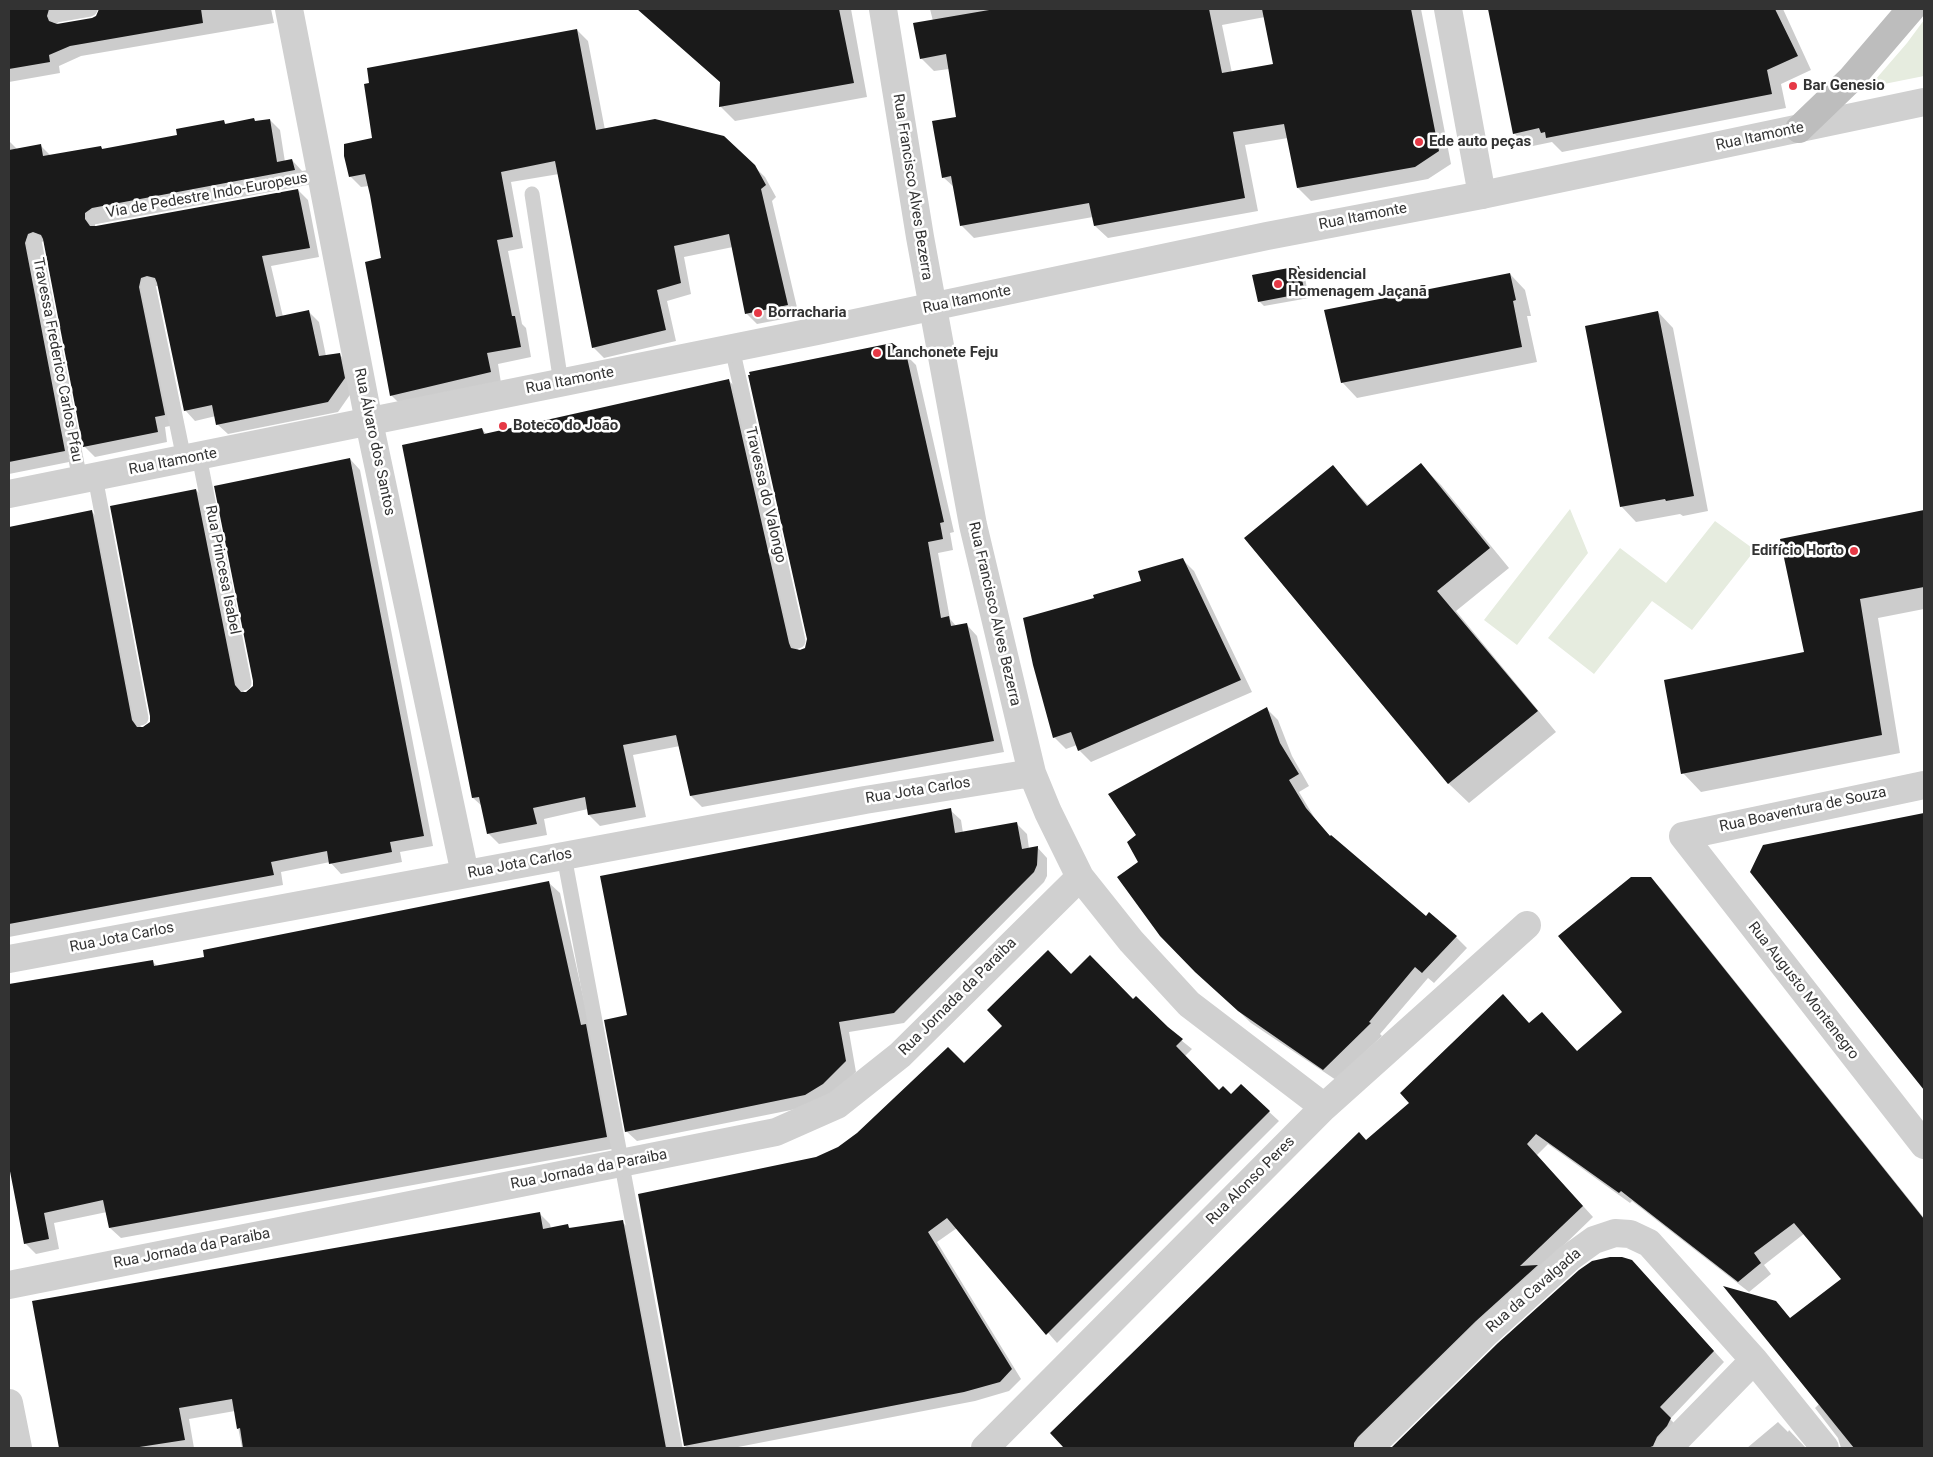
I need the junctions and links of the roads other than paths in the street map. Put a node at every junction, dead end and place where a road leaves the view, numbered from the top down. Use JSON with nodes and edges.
{"nodes":[{"id":1,"x":90,"y":9,"type":"edge"},
{"id":2,"x":289,"y":9,"type":"edge"},
{"id":3,"x":883,"y":9,"type":"edge"},
{"id":4,"x":1448,"y":9,"type":"edge"},
{"id":5,"x":1911,"y":9,"type":"edge"},
{"id":6,"x":56,"y":15,"type":"dead end"},
{"id":7,"x":1924,"y":102,"type":"edge"},
{"id":8,"x":1799,"y":128,"type":"junction"},
{"id":9,"x":320,"y":175,"type":"junction"},
{"id":10,"x":532,"y":194,"type":"dead end"},
{"id":11,"x":1482,"y":195,"type":"junction"},
{"id":12,"x":94,"y":217,"type":"dead end"},
{"id":13,"x":34,"y":241,"type":"dead end"},
{"id":14,"x":148,"y":286,"type":"dead end"},
{"id":15,"x":932,"y":308,"type":"junction"},
{"id":16,"x":732,"y":348,"type":"junction"},
{"id":17,"x":560,"y":384,"type":"junction"},
{"id":18,"x":369,"y":422,"type":"junction"},
{"id":19,"x":192,"y":458,"type":"junction"},
{"id":20,"x":88,"y":478,"type":"junction"},
{"id":21,"x":9,"y":494,"type":"edge"},
{"id":22,"x":798,"y":641,"type":"dead end"},
{"id":23,"x":244,"y":683,"type":"dead end"},
{"id":24,"x":141,"y":718,"type":"dead end"},
{"id":25,"x":1032,"y":773,"type":"junction"},
{"id":26,"x":1924,"y":785,"type":"edge"},
{"id":27,"x":1683,"y":836,"type":"joint"},
{"id":28,"x":564,"y":856,"type":"junction"},
{"id":29,"x":465,"y":874,"type":"junction"},
{"id":30,"x":1080,"y":877,"type":"junction"},
{"id":31,"x":1527,"y":925,"type":"dead end"},
{"id":32,"x":9,"y":959,"type":"edge"},
{"id":33,"x":1324,"y":1107,"type":"junction"},
{"id":34,"x":1924,"y":1145,"type":"edge"},
{"id":35,"x":623,"y":1164,"type":"junction"},
{"id":36,"x":9,"y":1285,"type":"edge"},
{"id":37,"x":1754,"y":1360,"type":"junction"},
{"id":38,"x":9,"y":1403,"type":"edge"},
{"id":39,"x":18,"y":1448,"type":"edge"},
{"id":40,"x":675,"y":1448,"type":"edge"},
{"id":41,"x":985,"y":1448,"type":"edge"},
{"id":42,"x":1369,"y":1448,"type":"edge"},
{"id":43,"x":1668,"y":1448,"type":"edge"},
{"id":44,"x":1825,"y":1448,"type":"edge"}],
"edges":[{"from":1,"to":6,"type":"lane"},
{"from":2,"to":9,"type":"street","name":"Rua Álvaro dos Santos"},
{"from":3,"to":15,"type":"street","name":"Rua Francisco Alves Bezerra"},
{"from":4,"to":11,"type":"street"},
{"from":5,"to":8,"type":"main road"},
{"from":7,"to":8,"type":"street","name":"Rua Itamonte"},
{"from":8,"to":11,"type":"street","name":"Rua Itamonte"},
{"from":9,"to":12,"type":"lane","name":"Via de Pedestre Indo-Europeus"},
{"from":9,"to":18,"type":"street","name":"Rua Álvaro dos Santos"},
{"from":10,"to":17,"type":"lane"},
{"from":11,"to":15,"type":"street","name":"Rua Itamonte"},
{"from":13,"to":20,"type":"lane","name":"Travessa Frederico Carlos Pfau"},
{"from":14,"to":19,"type":"lane","name":"Rua Princesa Isabel"},
{"from":15,"to":16,"type":"street","name":"Rua Itamonte"},
{"from":15,"to":25,"type":"street","name":"Rua Francisco Alves Bezerra"},
{"from":16,"to":17,"type":"street","name":"Rua Itamonte"},
{"from":16,"to":22,"type":"lane","name":"Travessa do Valongo"},
{"from":17,"to":18,"type":"street","name":"Rua Itamonte"},
{"from":18,"to":19,"type":"street","name":"Rua Itamonte"},
{"from":18,"to":29,"type":"street","name":"Rua Álvaro dos Santos"},
{"from":19,"to":20,"type":"street","name":"Rua Itamonte"},
{"from":19,"to":23,"type":"lane","name":"Rua Princesa Isabel"},
{"from":20,"to":21,"type":"street","name":"Rua Itamonte"},
{"from":20,"to":24,"type":"lane","name":"Travessa Frederico Carlos Pfau"},
{"from":25,"to":28,"type":"street","name":"Rua Jota Carlos"},
{"from":25,"to":30,"type":"street","name":"Rua Francisco Alves Bezerra"},
{"from":26,"to":27,"type":"street","name":"Rua Boaventura de Souza"},
{"from":27,"to":34,"type":"street","name":"Rua Augusto Montenegro"},
{"from":28,"to":29,"type":"street","name":"Rua Jota Carlos"},
{"from":28,"to":35,"type":"lane"},
{"from":29,"to":32,"type":"street","name":"Rua Jota Carlos"},
{"from":30,"to":33,"type":"street","name":"Rua Francisco Alves Bezerra"},
{"from":30,"to":35,"type":"street","name":"Rua Jornada da Paraiba"},
{"from":31,"to":33,"type":"street","name":"Rua Alonso Peres"},
{"from":33,"to":41,"type":"street","name":"Rua Alonso Peres"},
{"from":35,"to":36,"type":"street","name":"Rua Jornada da Paraiba"},
{"from":35,"to":40,"type":"lane"},
{"from":37,"to":42,"type":"street","name":"Rua da Cavalgada"},
{"from":37,"to":43,"type":"street"},
{"from":37,"to":44,"type":"street","name":"Rua da Cavalgada"},
{"from":38,"to":39,"type":"street"}]}
